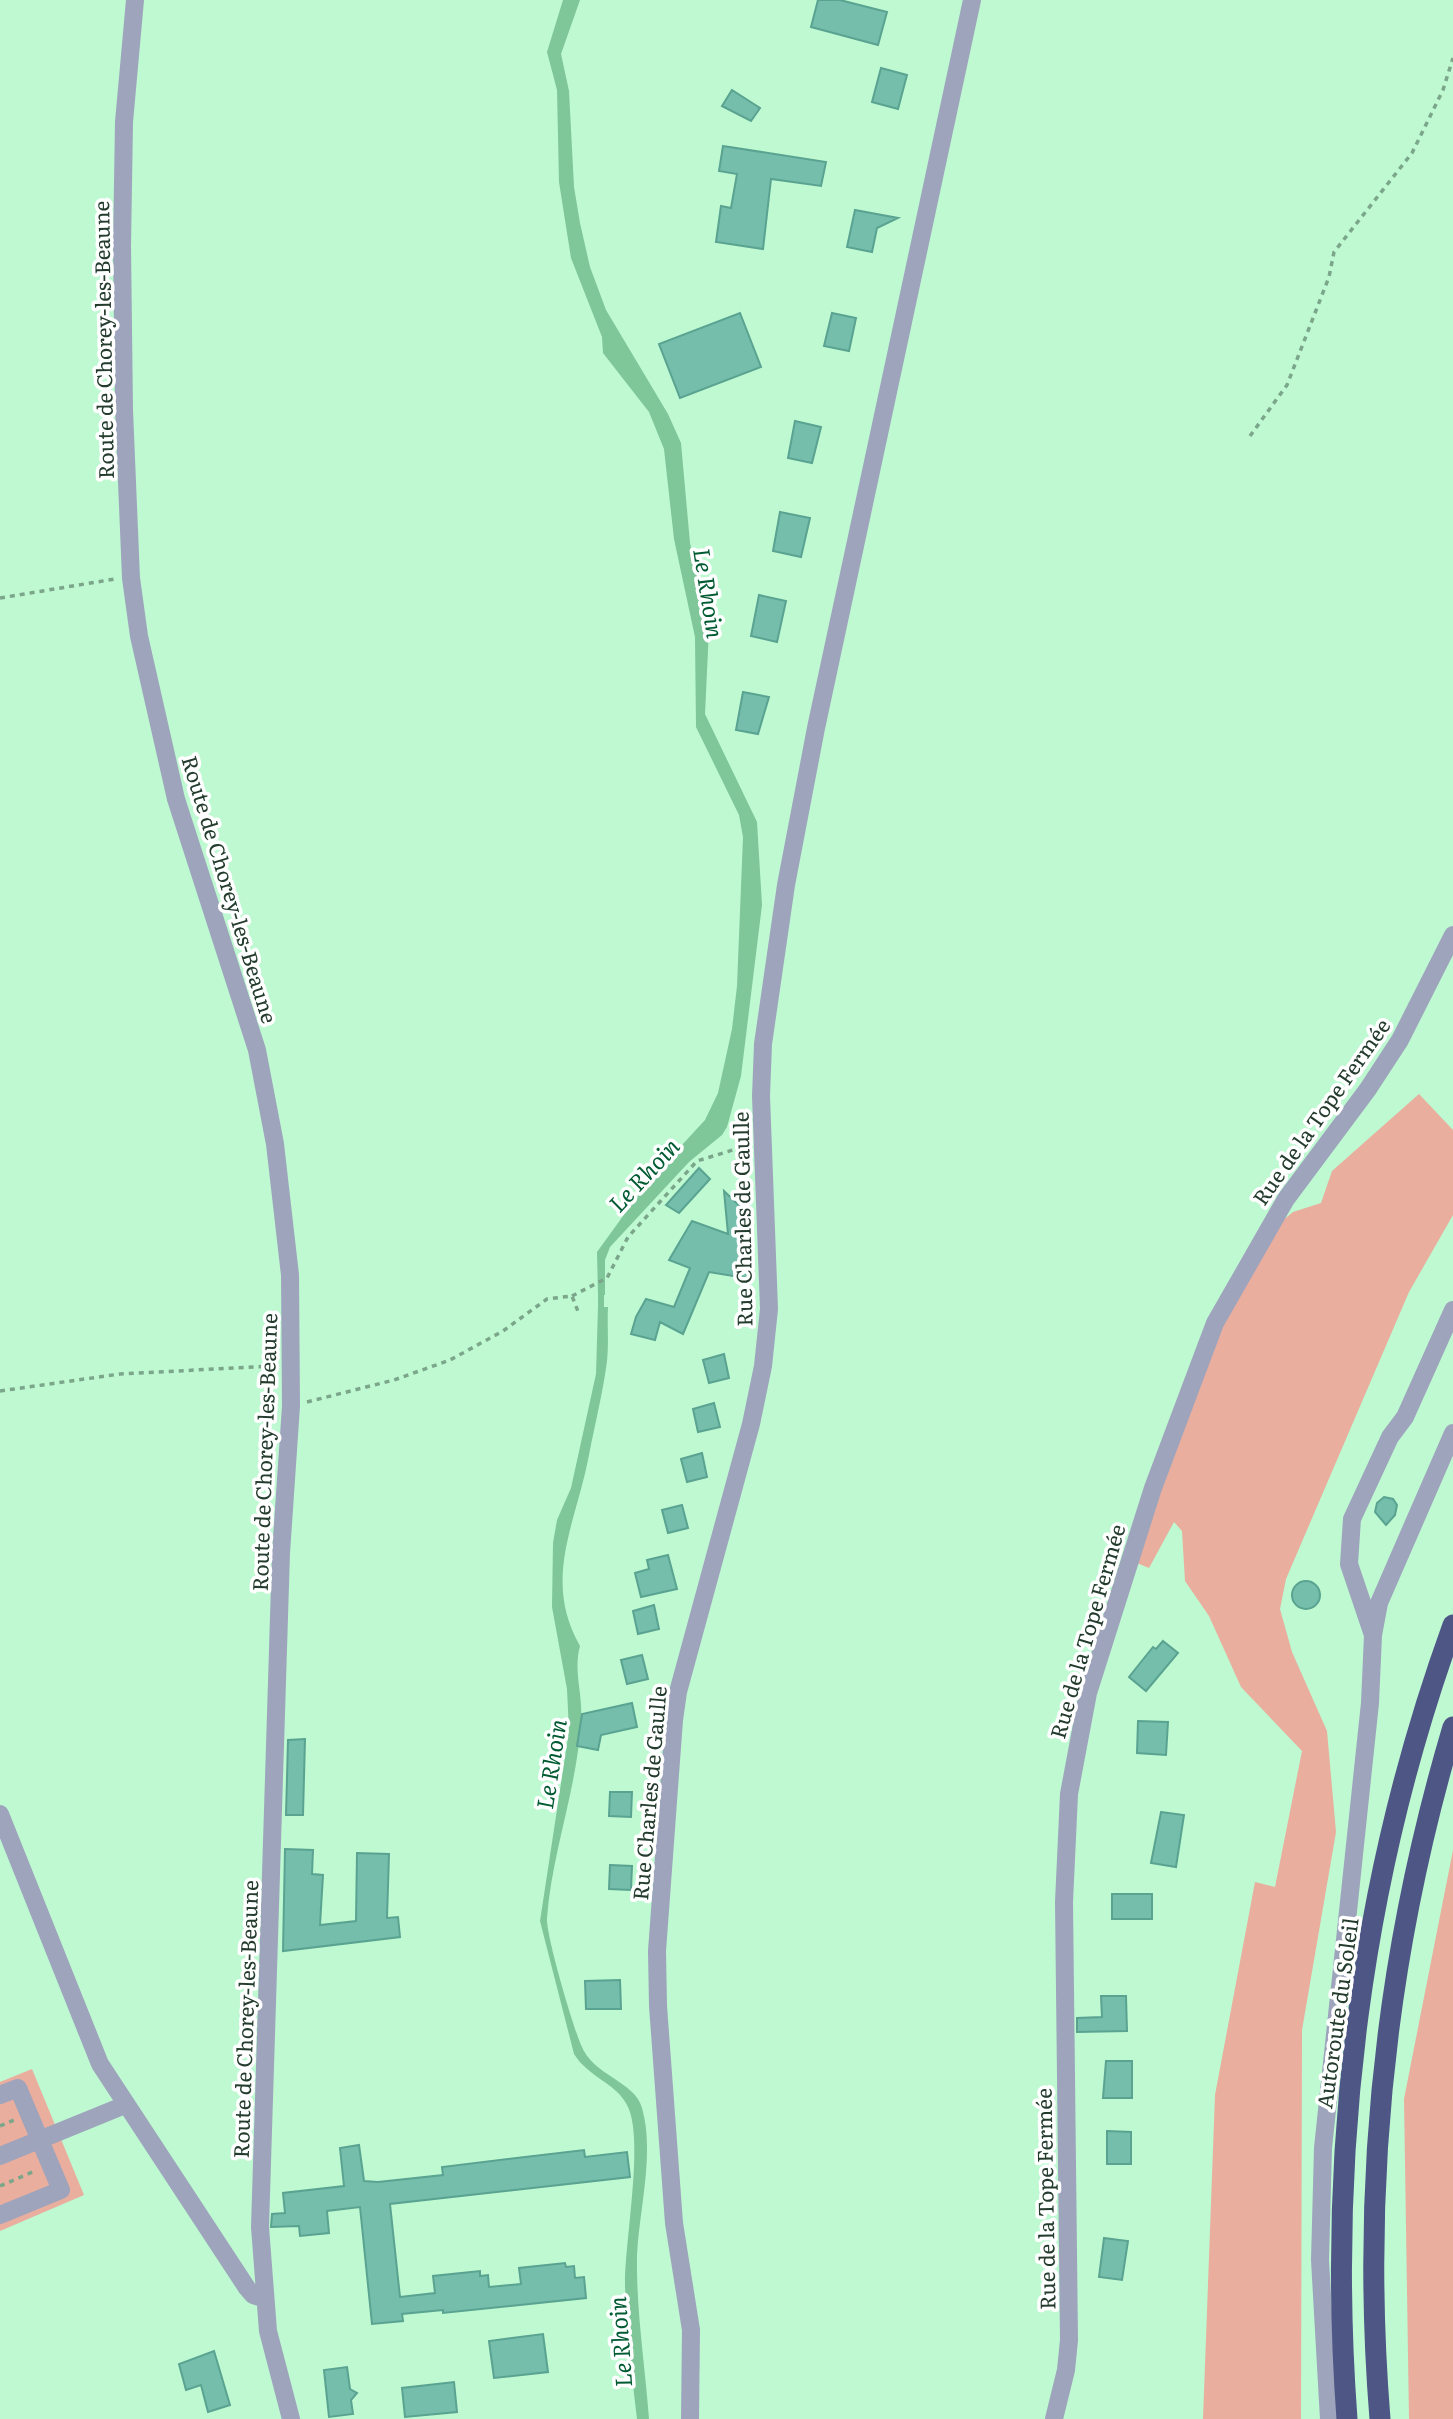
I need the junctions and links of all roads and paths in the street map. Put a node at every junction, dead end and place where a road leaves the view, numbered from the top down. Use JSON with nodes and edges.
{"nodes":[{"id":1,"x":135,"y":0,"type":"edge"},
{"id":2,"x":972,"y":0,"type":"edge"},
{"id":3,"x":1453,"y":58,"type":"edge"},
{"id":4,"x":1250,"y":436,"type":"dead end"},
{"id":5,"x":131,"y":578,"type":"junction"},
{"id":6,"x":0,"y":597,"type":"edge"},
{"id":7,"x":1453,"y":935,"type":"edge"},
{"id":8,"x":762,"y":1142,"type":"junction"},
{"id":9,"x":572,"y":1296,"type":"junction"},
{"id":10,"x":1453,"y":1310,"type":"edge"},
{"id":11,"x":579,"y":1314,"type":"dead end"},
{"id":12,"x":292,"y":1365,"type":"junction"},
{"id":13,"x":0,"y":1391,"type":"edge"},
{"id":14,"x":291,"y":1406,"type":"junction"},
{"id":15,"x":1453,"y":1433,"type":"edge"},
{"id":16,"x":1453,"y":1625,"type":"edge"},
{"id":17,"x":1373,"y":1635,"type":"junction"},
{"id":18,"x":1453,"y":1727,"type":"edge"},
{"id":19,"x":0,"y":1814,"type":"edge"},
{"id":20,"x":0,"y":2095,"type":"edge"},
{"id":21,"x":125,"y":2105,"type":"junction"},
{"id":22,"x":40,"y":2140,"type":"junction"},
{"id":23,"x":0,"y":2156,"type":"edge"},
{"id":24,"x":50,"y":2165,"type":"junction"},
{"id":25,"x":0,"y":2186,"type":"edge"},
{"id":26,"x":0,"y":2215,"type":"edge"},
{"id":27,"x":265,"y":2299,"type":"junction"},
{"id":28,"x":291,"y":2419,"type":"edge"},
{"id":29,"x":690,"y":2419,"type":"edge"},
{"id":30,"x":1054,"y":2419,"type":"edge"},
{"id":31,"x":1329,"y":2419,"type":"edge"},
{"id":32,"x":1348,"y":2419,"type":"edge"},
{"id":33,"x":1380,"y":2419,"type":"edge"}],
"edges":[{"from":1,"to":5,"type":"street","name":"Route de Chorey-les-Beaune"},
{"from":2,"to":8,"type":"street","name":"Rue Charles de Gaulle"},
{"from":3,"to":4,"type":"path"},
{"from":5,"to":6,"type":"path"},
{"from":5,"to":12,"type":"street","name":"Route de Chorey-les-Beaune"},
{"from":7,"to":30,"type":"street","name":"Rue de la Tope Fermée"},
{"from":8,"to":9,"type":"path"},
{"from":8,"to":29,"type":"street","name":"Rue Charles de Gaulle"},
{"from":9,"to":11,"type":"path"},
{"from":9,"to":14,"type":"path"},
{"from":10,"to":17,"type":"street"},
{"from":12,"to":13,"type":"path"},
{"from":12,"to":14,"type":"street","name":"Route de Chorey-les-Beaune"},
{"from":14,"to":27,"type":"street","name":"Route de Chorey-les-Beaune"},
{"from":15,"to":17,"type":"street"},
{"from":16,"to":32,"type":"highway","name":"Autoroute du Soleil"},
{"from":17,"to":31,"type":"street"},
{"from":18,"to":33,"type":"highway"},
{"from":19,"to":21,"type":"street"},
{"from":20,"to":22,"type":"street"},
{"from":21,"to":22,"type":"street"},
{"from":21,"to":27,"type":"street"},
{"from":22,"to":23,"type":"street"},
{"from":22,"to":24,"type":"street"},
{"from":24,"to":25,"type":"path"},
{"from":24,"to":26,"type":"street"},
{"from":27,"to":28,"type":"street","name":"Route de Chorey-les-Beaune"}]}
